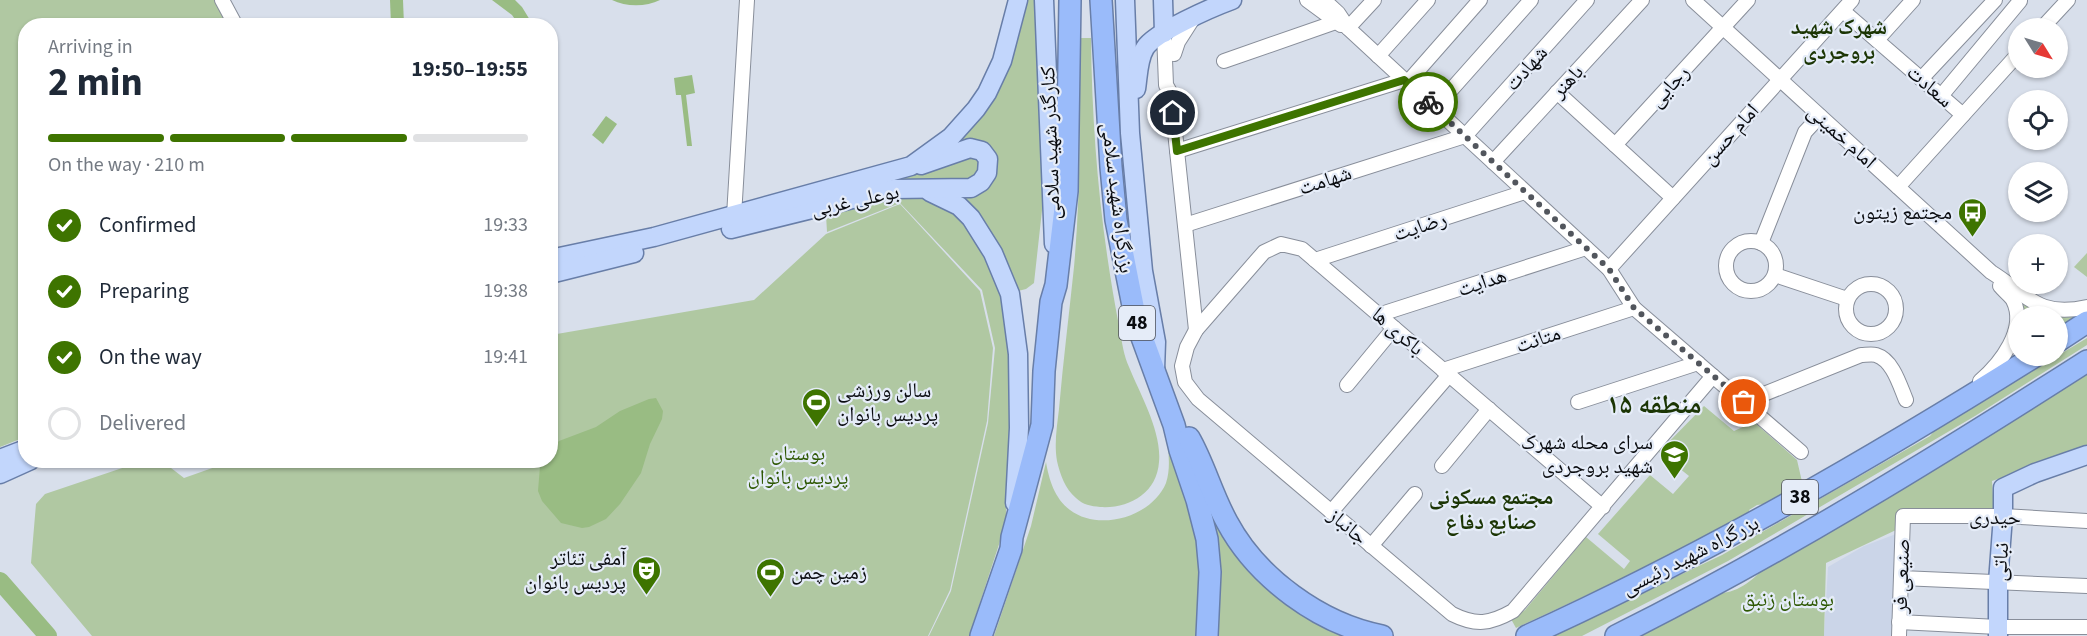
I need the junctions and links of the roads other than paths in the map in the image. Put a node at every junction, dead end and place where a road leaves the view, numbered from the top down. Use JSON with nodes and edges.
{"nodes":[{"id":1,"x":222,"y":0,"type":"edge"},
{"id":2,"x":747,"y":0,"type":"edge"},
{"id":3,"x":1018,"y":0,"type":"edge"},
{"id":4,"x":1044,"y":0,"type":"edge"},
{"id":5,"x":1070,"y":0,"type":"edge"},
{"id":6,"x":1101,"y":0,"type":"edge"},
{"id":7,"x":1125,"y":0,"type":"edge"},
{"id":8,"x":1163,"y":0,"type":"edge"},
{"id":9,"x":1171,"y":0,"type":"edge"},
{"id":10,"x":1232,"y":0,"type":"edge"},
{"id":11,"x":1307,"y":0,"type":"edge"},
{"id":12,"x":1324,"y":0,"type":"edge"},
{"id":13,"x":1374,"y":0,"type":"edge"},
{"id":14,"x":1428,"y":0,"type":"edge"},
{"id":15,"x":1480,"y":0,"type":"edge"},
{"id":16,"x":1531,"y":0,"type":"edge"},
{"id":17,"x":1587,"y":0,"type":"edge"},
{"id":18,"x":1642,"y":0,"type":"edge"},
{"id":19,"x":1693,"y":0,"type":"edge"},
{"id":20,"x":1748,"y":0,"type":"edge"},
{"id":21,"x":1913,"y":0,"type":"edge"},
{"id":22,"x":1995,"y":0,"type":"edge"},
{"id":23,"x":2068,"y":0,"type":"edge"},
{"id":24,"x":2020,"y":1,"type":"edge"},
{"id":25,"x":1847,"y":5,"type":"edge"},
{"id":26,"x":1196,"y":9,"type":"edge"},
{"id":27,"x":232,"y":18,"type":"edge"},
{"id":28,"x":2051,"y":18,"type":"edge"},
{"id":29,"x":1342,"y":25,"type":"junction"},
{"id":30,"x":1723,"y":28,"type":"junction"},
{"id":31,"x":1168,"y":31,"type":"junction"},
{"id":32,"x":1877,"y":40,"type":"junction"},
{"id":33,"x":1145,"y":49,"type":"junction"},
{"id":34,"x":1378,"y":56,"type":"junction"},
{"id":35,"x":1170,"y":57,"type":"junction"},
{"id":36,"x":1224,"y":62,"type":"dead end"},
{"id":37,"x":2008,"y":65,"type":"edge"},
{"id":38,"x":1921,"y":79,"type":"junction"},
{"id":39,"x":1780,"y":80,"type":"junction"},
{"id":40,"x":1406,"y":82,"type":"junction"},
{"id":41,"x":1557,"y":92,"type":"junction"},
{"id":42,"x":1941,"y":96,"type":"junction"},
{"id":43,"x":1435,"y":108,"type":"junction"},
{"id":44,"x":1963,"y":115,"type":"junction"},
{"id":45,"x":1820,"y":116,"type":"junction"},
{"id":46,"x":1130,"y":133,"type":"junction"},
{"id":47,"x":1465,"y":136,"type":"junction"},
{"id":48,"x":1615,"y":145,"type":"junction"},
{"id":49,"x":1177,"y":151,"type":"junction"},
{"id":50,"x":1493,"y":162,"type":"junction"},
{"id":51,"x":911,"y":166,"type":"junction"},
{"id":52,"x":920,"y":188,"type":"junction"},
{"id":53,"x":1898,"y":188,"type":"junction"},
{"id":54,"x":1525,"y":192,"type":"junction"},
{"id":55,"x":1673,"y":198,"type":"junction"},
{"id":56,"x":734,"y":216,"type":"junction"},
{"id":57,"x":1185,"y":225,"type":"junction"},
{"id":58,"x":1761,"y":243,"type":"junction"},
{"id":59,"x":1586,"y":248,"type":"junction"},
{"id":60,"x":558,"y":257,"type":"edge"},
{"id":61,"x":1315,"y":260,"type":"junction"},
{"id":62,"x":1609,"y":269,"type":"junction"},
{"id":63,"x":558,"y":272,"type":"edge"},
{"id":64,"x":1991,"y":272,"type":"junction"},
{"id":65,"x":1775,"y":275,"type":"junction"},
{"id":66,"x":1056,"y":285,"type":"junction"},
{"id":67,"x":1847,"y":299,"type":"dead end"},
{"id":68,"x":1634,"y":308,"type":"junction"},
{"id":69,"x":2087,"y":308,"type":"edge"},
{"id":70,"x":1378,"y":315,"type":"junction"},
{"id":71,"x":2087,"y":322,"type":"edge"},
{"id":72,"x":1394,"y":328,"type":"junction"},
{"id":73,"x":1196,"y":330,"type":"junction"},
{"id":74,"x":2068,"y":334,"type":"edge"},
{"id":75,"x":2087,"y":361,"type":"edge"},
{"id":76,"x":1698,"y":363,"type":"junction"},
{"id":77,"x":2019,"y":366,"type":"edge"},
{"id":78,"x":1155,"y":372,"type":"junction"},
{"id":79,"x":1446,"y":372,"type":"junction"},
{"id":80,"x":1713,"y":376,"type":"junction"},
{"id":81,"x":1347,"y":385,"type":"dead end"},
{"id":82,"x":1906,"y":400,"type":"dead end"},
{"id":83,"x":1578,"y":402,"type":"dead end"},
{"id":84,"x":1744,"y":402,"type":"junction"},
{"id":85,"x":1489,"y":410,"type":"junction"},
{"id":86,"x":1928,"y":421,"type":"junction"},
{"id":87,"x":1174,"y":425,"type":"junction"},
{"id":88,"x":18,"y":452,"type":"edge"},
{"id":89,"x":1802,"y":452,"type":"dead end"},
{"id":90,"x":2087,"y":455,"type":"edge"},
{"id":91,"x":0,"y":459,"type":"edge"},
{"id":92,"x":18,"y":466,"type":"edge"},
{"id":93,"x":1442,"y":466,"type":"dead end"},
{"id":94,"x":2087,"y":466,"type":"edge"},
{"id":95,"x":0,"y":474,"type":"edge"},
{"id":96,"x":2007,"y":486,"type":"junction"},
{"id":97,"x":1414,"y":494,"type":"dead end"},
{"id":98,"x":1603,"y":507,"type":"junction"},
{"id":99,"x":1331,"y":512,"type":"junction"},
{"id":100,"x":1903,"y":516,"type":"joint"},
{"id":101,"x":2003,"y":516,"type":"junction"},
{"id":102,"x":2087,"y":521,"type":"edge"},
{"id":103,"x":1012,"y":537,"type":"junction"},
{"id":104,"x":1371,"y":546,"type":"junction"},
{"id":105,"x":1901,"y":578,"type":"junction"},
{"id":106,"x":1998,"y":582,"type":"junction"},
{"id":107,"x":2087,"y":585,"type":"edge"},
{"id":108,"x":2087,"y":627,"type":"edge"},
{"id":109,"x":1899,"y":629,"type":"edge"},
{"id":110,"x":1998,"y":631,"type":"edge"},
{"id":111,"x":981,"y":636,"type":"edge"},
{"id":112,"x":1207,"y":636,"type":"edge"},
{"id":113,"x":1382,"y":636,"type":"edge"},
{"id":114,"x":1527,"y":636,"type":"edge"},
{"id":115,"x":1616,"y":636,"type":"edge"}],
"edges":[{"from":1,"to":27,"type":"street"},
{"from":2,"to":56,"type":"street"},
{"from":3,"to":51,"type":"main road","name":"بوعلی غربی"},
{"from":4,"to":66,"type":"main road","name":"کنارگذر شهید سلامی"},
{"from":5,"to":66,"type":"highway","name":"بزرگراه شهید سلامی"},
{"from":6,"to":78,"type":"highway","name":"بزرگراه شهید سلامی","number":"48"},
{"from":7,"to":46,"type":"main road"},
{"from":8,"to":31,"type":"main road"},
{"from":9,"to":31,"type":"main road"},
{"from":10,"to":26,"type":"main road"},
{"from":11,"to":29,"type":"street"},
{"from":12,"to":29,"type":"street"},
{"from":13,"to":29,"type":"street"},
{"from":14,"to":34,"type":"street"},
{"from":15,"to":40,"type":"street"},
{"from":16,"to":43,"type":"street"},
{"from":17,"to":47,"type":"street","name":"شهادت"},
{"from":18,"to":41,"type":"street","name":"باهنر"},
{"from":19,"to":30,"type":"street","name":"امام خمینی"},
{"from":20,"to":30,"type":"street","name":"رجایی"},
{"from":21,"to":32,"type":"street"},
{"from":22,"to":38,"type":"street"},
{"from":23,"to":28,"type":"street"},
{"from":24,"to":42,"type":"street"},
{"from":25,"to":32,"type":"street","name":"سعادت"},
{"from":25,"to":39,"type":"street","name":"امام حسن"},
{"from":26,"to":31,"type":"main road"},
{"from":26,"to":35,"type":"street"},
{"from":29,"to":34,"type":"street"},
{"from":29,"to":36,"type":"street"},
{"from":30,"to":39,"type":"street","name":"امام خمینی"},
{"from":30,"to":48,"type":"street","name":"رجایی"},
{"from":31,"to":33,"type":"main road"},
{"from":31,"to":35,"type":"street","name":"جانباز"},
{"from":32,"to":38,"type":"street","name":"سعادت"},
{"from":33,"to":35,"type":"street"},
{"from":33,"to":46,"type":"main road"},
{"from":34,"to":40,"type":"street"},
{"from":35,"to":49,"type":"street","name":"جانباز"},
{"from":37,"to":44,"type":"street","name":"سعادت"},
{"from":38,"to":42,"type":"street","name":"سعادت"},
{"from":39,"to":45,"type":"street","name":"امام خمینی"},
{"from":39,"to":55,"type":"street","name":"امام حسن"},
{"from":40,"to":43,"type":"street"},
{"from":40,"to":49,"type":"street"},
{"from":41,"to":48,"type":"street"},
{"from":41,"to":50,"type":"street","name":"باهنر"},
{"from":42,"to":44,"type":"street","name":"سعادت"},
{"from":43,"to":47,"type":"street"},
{"from":44,"to":53,"type":"street","name":"سعادت"},
{"from":45,"to":53,"type":"street","name":"امام خمینی"},
{"from":45,"to":58,"type":"street"},
{"from":46,"to":78,"type":"main road"},
{"from":47,"to":50,"type":"street"},
{"from":47,"to":57,"type":"street","name":"شهامت"},
{"from":48,"to":55,"type":"street"},
{"from":49,"to":57,"type":"street","name":"جانباز"},
{"from":50,"to":54,"type":"street"},
{"from":51,"to":52,"type":"main road"},
{"from":51,"to":56,"type":"main road","name":"بوعلی غربی"},
{"from":52,"to":63,"type":"main road","name":"بوعلی غربی"},
{"from":52,"to":103,"type":"main road","name":"بوعلی غربی"},
{"from":53,"to":64,"type":"street","name":"امام خمینی"},
{"from":54,"to":59,"type":"street"},
{"from":54,"to":61,"type":"street","name":"رضایت"},
{"from":55,"to":62,"type":"street","name":"امام حسن"},
{"from":56,"to":60,"type":"main road","name":"بوعلی غربی"},
{"from":57,"to":73,"type":"street","name":"جانباز"},
{"from":58,"to":65,"type":"street"},
{"from":58,"to":65,"type":"street"},
{"from":59,"to":62,"type":"street"},
{"from":59,"to":70,"type":"street","name":"هدایت"},
{"from":61,"to":70,"type":"street","name":"باکری ها"},
{"from":61,"to":73,"type":"street","name":"باکری ها"},
{"from":62,"to":68,"type":"street"},
{"from":64,"to":69,"type":"street"},
{"from":64,"to":86,"type":"street"},
{"from":65,"to":67,"type":"street"},
{"from":66,"to":103,"type":"highway","name":"بزرگراه شهید سلامی"},
{"from":68,"to":76,"type":"street"},
{"from":68,"to":79,"type":"street","name":"متانت"},
{"from":70,"to":72,"type":"street","name":"باکری ها"},
{"from":71,"to":74,"type":"highway"},
{"from":72,"to":79,"type":"street","name":"باکری ها"},
{"from":72,"to":81,"type":"street"},
{"from":73,"to":99,"type":"street","name":"جانباز"},
{"from":75,"to":115,"type":"highway","name":"بزرگراه شهید رئیسی","number":"38"},
{"from":76,"to":80,"type":"street"},
{"from":76,"to":83,"type":"street"},
{"from":77,"to":86,"type":"highway","name":"بزرگراه شهید رئیسی","number":"38"},
{"from":78,"to":87,"type":"highway","name":"بزرگراه شهید سلامی","number":"48"},
{"from":79,"to":85,"type":"street","name":"باکری ها"},
{"from":79,"to":99,"type":"street"},
{"from":80,"to":84,"type":"street"},
{"from":80,"to":98,"type":"street","name":"جانباز"},
{"from":82,"to":84,"type":"street"},
{"from":84,"to":89,"type":"street"},
{"from":85,"to":93,"type":"street"},
{"from":85,"to":98,"type":"street","name":"باکری ها"},
{"from":86,"to":114,"type":"highway","name":"بزرگراه شهید رئیسی","number":"38"},
{"from":87,"to":112,"type":"highway","name":"بزرگراه شهید سلامی","number":"48"},
{"from":87,"to":113,"type":"highway"},
{"from":88,"to":91,"type":"main road"},
{"from":90,"to":96,"type":"main road"},
{"from":92,"to":95,"type":"main road"},
{"from":94,"to":96,"type":"main road"},
{"from":96,"to":101,"type":"main road","name":"نباتی"},
{"from":97,"to":104,"type":"street"},
{"from":98,"to":104,"type":"street","name":"جانباز"},
{"from":99,"to":104,"type":"street","name":"جانباز"},
{"from":100,"to":101,"type":"street","name":"حیدری"},
{"from":100,"to":105,"type":"street","name":"صنیعی فر"},
{"from":101,"to":102,"type":"street","name":"حیدری"},
{"from":101,"to":106,"type":"main road","name":"نباتی"},
{"from":103,"to":111,"type":"highway","name":"بزرگراه شهید سلامی"},
{"from":105,"to":106,"type":"street"},
{"from":105,"to":109,"type":"street","name":"صنیعی فر"},
{"from":106,"to":107,"type":"street"},
{"from":106,"to":110,"type":"main road","name":"نباتی"},
{"from":108,"to":110,"type":"street"},
{"from":109,"to":110,"type":"street"}]}
